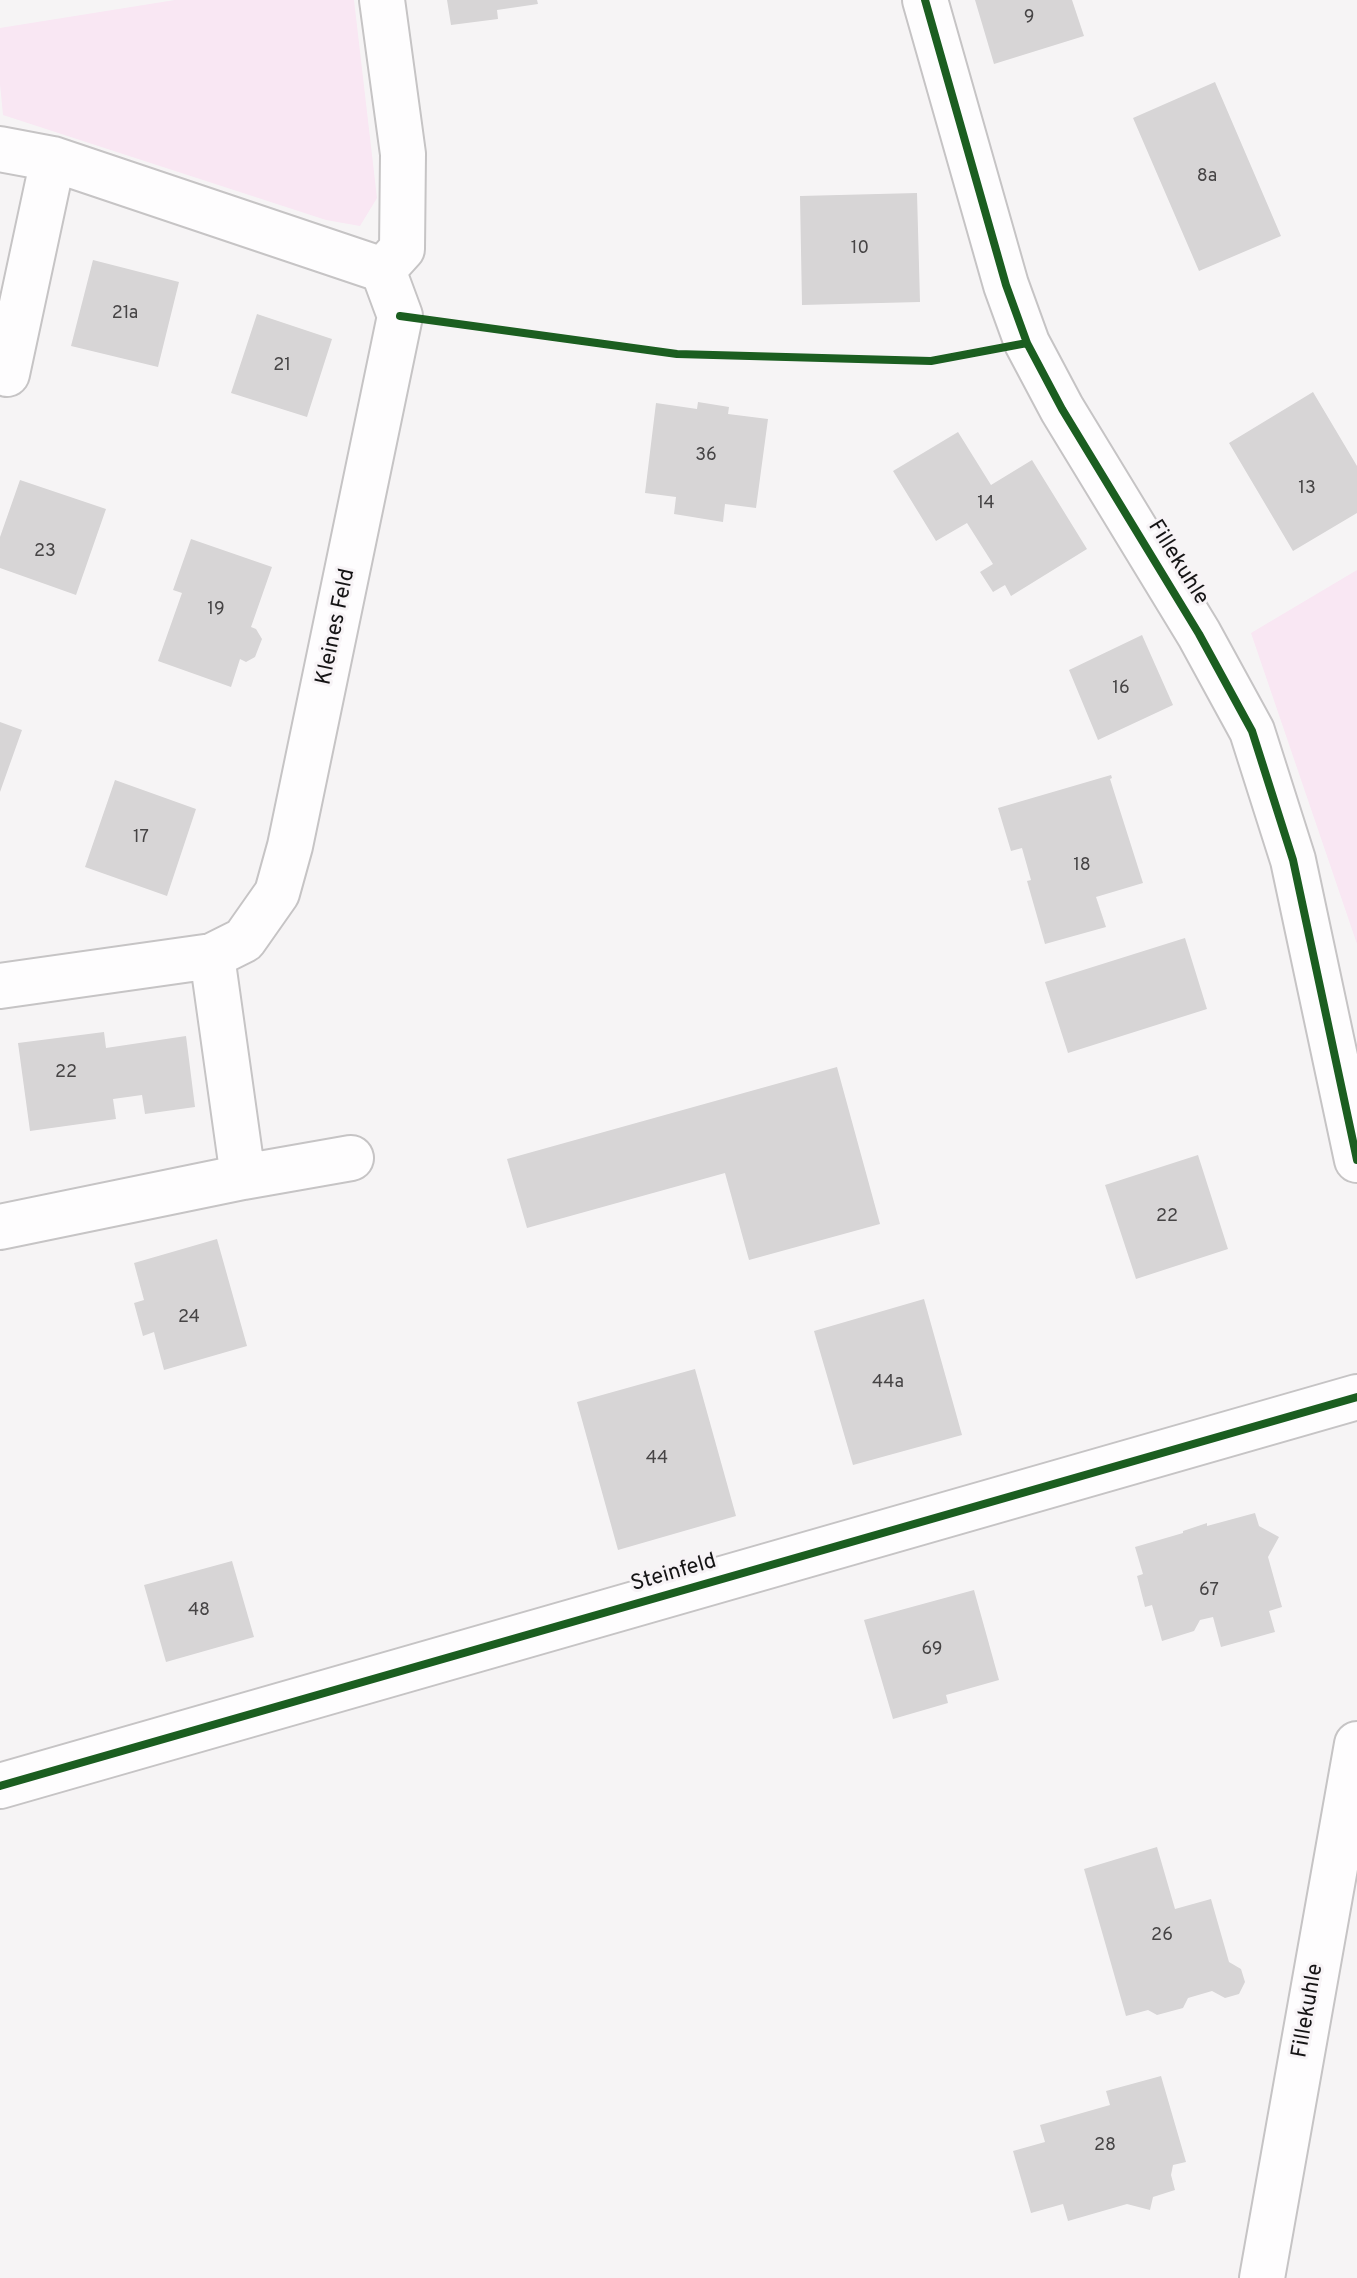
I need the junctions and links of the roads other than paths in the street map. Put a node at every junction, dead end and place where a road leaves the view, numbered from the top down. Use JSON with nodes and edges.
{"nodes":[{"id":1,"x":382,"y":0,"type":"edge"},
{"id":2,"x":925,"y":0,"type":"edge"},
{"id":3,"x":0,"y":149,"type":"edge"},
{"id":4,"x":53,"y":159,"type":"junction"},
{"id":5,"x":383,"y":270,"type":"junction"},
{"id":6,"x":7,"y":374,"type":"dead end"},
{"id":7,"x":212,"y":956,"type":"junction"},
{"id":8,"x":0,"y":986,"type":"edge"},
{"id":9,"x":351,"y":1158,"type":"dead end"},
{"id":10,"x":1357,"y":1160,"type":"edge"},
{"id":11,"x":243,"y":1177,"type":"junction"},
{"id":12,"x":0,"y":1227,"type":"edge"},
{"id":13,"x":1357,"y":1397,"type":"edge"},
{"id":14,"x":1357,"y":1744,"type":"edge"},
{"id":15,"x":0,"y":1786,"type":"edge"},
{"id":16,"x":1262,"y":2278,"type":"edge"}],
"edges":[{"from":1,"to":5,"type":"street"},
{"from":2,"to":10,"type":"street","name":"Fillekuhle"},
{"from":3,"to":4,"type":"street"},
{"from":4,"to":5,"type":"street"},
{"from":4,"to":6,"type":"street"},
{"from":5,"to":7,"type":"street","name":"Kleines Feld"},
{"from":7,"to":8,"type":"street","name":"Kleines Feld"},
{"from":7,"to":11,"type":"street"},
{"from":9,"to":11,"type":"street"},
{"from":11,"to":12,"type":"street"},
{"from":13,"to":15,"type":"street","name":"Steinfeld"},
{"from":14,"to":16,"type":"street","name":"Fillekuhle"}]}
